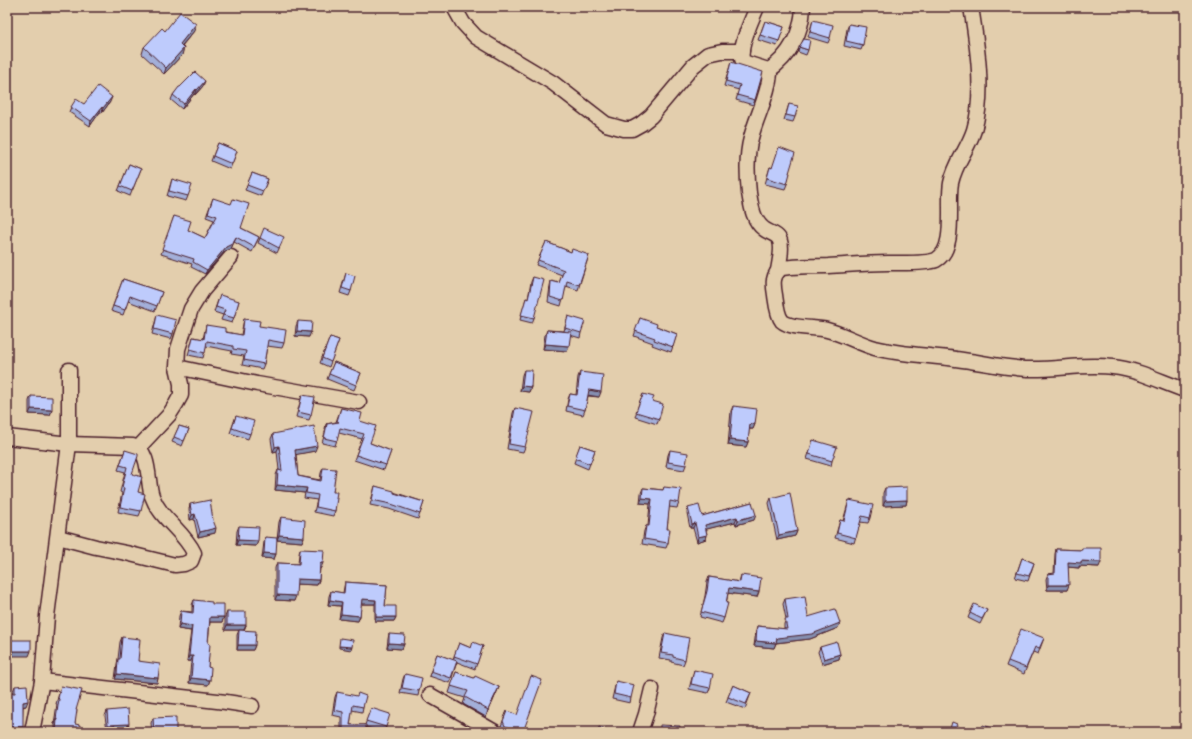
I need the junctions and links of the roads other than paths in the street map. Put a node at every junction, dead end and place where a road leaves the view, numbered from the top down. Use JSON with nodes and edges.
{"nodes":[{"id":1,"x":454,"y":7,"type":"edge"},
{"id":2,"x":757,"y":7,"type":"edge"},
{"id":3,"x":803,"y":7,"type":"edge"},
{"id":4,"x":971,"y":7,"type":"edge"},
{"id":5,"x":742,"y":51,"type":"junction"},
{"id":6,"x":768,"y":71,"type":"junction"},
{"id":7,"x":231,"y":257,"type":"dead end"},
{"id":8,"x":778,"y":271,"type":"junction"},
{"id":9,"x":177,"y":367,"type":"junction"},
{"id":10,"x":69,"y":370,"type":"dead end"},
{"id":11,"x":1185,"y":390,"type":"edge"},
{"id":12,"x":359,"y":402,"type":"dead end"},
{"id":13,"x":7,"y":437,"type":"edge"},
{"id":14,"x":69,"y":444,"type":"junction"},
{"id":15,"x":138,"y":448,"type":"junction"},
{"id":16,"x":58,"y":537,"type":"junction"},
{"id":17,"x":42,"y":681,"type":"junction"},
{"id":18,"x":652,"y":688,"type":"dead end"},
{"id":19,"x":430,"y":695,"type":"dead end"},
{"id":20,"x":252,"y":706,"type":"dead end"},
{"id":21,"x":32,"y":732,"type":"edge"},
{"id":22,"x":495,"y":732,"type":"edge"},
{"id":23,"x":640,"y":732,"type":"edge"}],
"edges":[{"from":1,"to":5,"type":"street"},
{"from":2,"to":5,"type":"street"},
{"from":3,"to":6,"type":"street"},
{"from":4,"to":8,"type":"street"},
{"from":5,"to":6,"type":"street"},
{"from":6,"to":8,"type":"street"},
{"from":7,"to":9,"type":"street"},
{"from":8,"to":11,"type":"street"},
{"from":9,"to":12,"type":"street"},
{"from":9,"to":15,"type":"street"},
{"from":10,"to":14,"type":"street"},
{"from":13,"to":14,"type":"street"},
{"from":14,"to":15,"type":"street"},
{"from":14,"to":16,"type":"street"},
{"from":15,"to":16,"type":"street"},
{"from":16,"to":17,"type":"street"},
{"from":17,"to":20,"type":"street"},
{"from":17,"to":21,"type":"street"},
{"from":18,"to":23,"type":"street"},
{"from":19,"to":22,"type":"street"}]}
